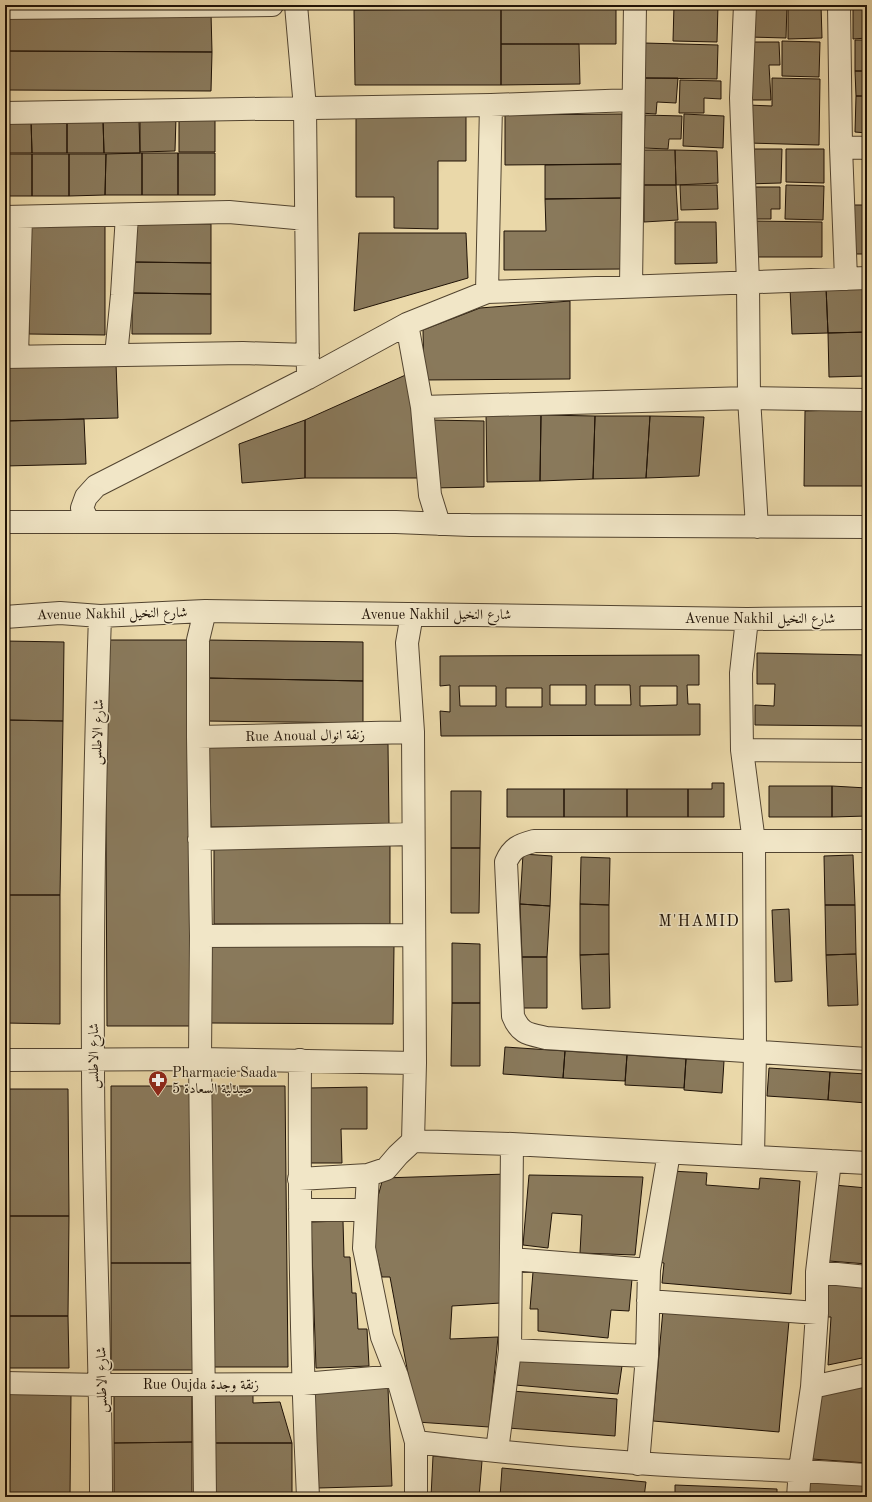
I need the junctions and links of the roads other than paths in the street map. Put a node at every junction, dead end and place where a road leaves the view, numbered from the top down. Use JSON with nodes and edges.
{"nodes":[{"id":1,"x":272,"y":5,"type":"edge"},
{"id":2,"x":296,"y":5,"type":"edge"},
{"id":3,"x":635,"y":5,"type":"edge"},
{"id":4,"x":745,"y":5,"type":"edge"},
{"id":5,"x":839,"y":5,"type":"edge"},
{"id":6,"x":5,"y":8,"type":"edge"},
{"id":7,"x":634,"y":100,"type":"junction"},
{"id":8,"x":492,"y":105,"type":"junction"},
{"id":9,"x":305,"y":108,"type":"junction"},
{"id":10,"x":5,"y":113,"type":"edge"},
{"id":11,"x":840,"y":147,"type":"junction"},
{"id":12,"x":867,"y":148,"type":"edge"},
{"id":13,"x":127,"y":215,"type":"junction"},
{"id":14,"x":13,"y":217,"type":"edge"},
{"id":15,"x":306,"y":218,"type":"junction"},
{"id":16,"x":857,"y":278,"type":"edge"},
{"id":17,"x":748,"y":283,"type":"junction"},
{"id":18,"x":631,"y":285,"type":"junction"},
{"id":19,"x":487,"y":292,"type":"junction"},
{"id":20,"x":407,"y":324,"type":"junction"},
{"id":21,"x":116,"y":355,"type":"junction"},
{"id":22,"x":308,"y":355,"type":"junction"},
{"id":23,"x":11,"y":357,"type":"edge"},
{"id":24,"x":308,"y":378,"type":"junction"},
{"id":25,"x":749,"y":398,"type":"junction"},
{"id":26,"x":867,"y":400,"type":"edge"},
{"id":27,"x":422,"y":407,"type":"junction"},
{"id":28,"x":88,"y":521,"type":"junction"},
{"id":29,"x":5,"y":522,"type":"edge"},
{"id":30,"x":439,"y":524,"type":"junction"},
{"id":31,"x":757,"y":527,"type":"junction"},
{"id":32,"x":867,"y":527,"type":"edge"},
{"id":33,"x":205,"y":611,"type":"junction"},
{"id":34,"x":412,"y":614,"type":"junction"},
{"id":35,"x":100,"y":616,"type":"junction"},
{"id":36,"x":5,"y":617,"type":"edge"},
{"id":37,"x":867,"y":618,"type":"edge"},
{"id":38,"x":747,"y":619,"type":"junction"},
{"id":39,"x":413,"y":732,"type":"junction"},
{"id":40,"x":198,"y":737,"type":"junction"},
{"id":41,"x":742,"y":750,"type":"junction"},
{"id":42,"x":867,"y":751,"type":"edge"},
{"id":43,"x":413,"y":834,"type":"junction"},
{"id":44,"x":200,"y":839,"type":"junction"},
{"id":45,"x":867,"y":841,"type":"edge"},
{"id":46,"x":754,"y":842,"type":"junction"},
{"id":47,"x":413,"y":935,"type":"junction"},
{"id":48,"x":201,"y":936,"type":"junction"},
{"id":49,"x":756,"y":1052,"type":"junction"},
{"id":50,"x":200,"y":1059,"type":"junction"},
{"id":51,"x":867,"y":1059,"type":"edge"},
{"id":52,"x":5,"y":1060,"type":"edge"},
{"id":53,"x":93,"y":1060,"type":"junction"},
{"id":54,"x":300,"y":1060,"type":"junction"},
{"id":55,"x":415,"y":1063,"type":"junction"},
{"id":56,"x":413,"y":1141,"type":"junction"},
{"id":57,"x":512,"y":1144,"type":"junction"},
{"id":58,"x":669,"y":1153,"type":"junction"},
{"id":59,"x":753,"y":1157,"type":"junction"},
{"id":60,"x":830,"y":1161,"type":"junction"},
{"id":61,"x":867,"y":1163,"type":"edge"},
{"id":62,"x":368,"y":1175,"type":"junction"},
{"id":63,"x":299,"y":1179,"type":"junction"},
{"id":64,"x":300,"y":1210,"type":"junction"},
{"id":65,"x":366,"y":1210,"type":"junction"},
{"id":66,"x":511,"y":1259,"type":"junction"},
{"id":67,"x":649,"y":1270,"type":"junction"},
{"id":68,"x":817,"y":1272,"type":"junction"},
{"id":69,"x":867,"y":1277,"type":"edge"},
{"id":70,"x":648,"y":1301,"type":"junction"},
{"id":71,"x":817,"y":1313,"type":"junction"},
{"id":72,"x":510,"y":1350,"type":"junction"},
{"id":73,"x":646,"y":1356,"type":"junction"},
{"id":74,"x":867,"y":1375,"type":"edge"},
{"id":75,"x":397,"y":1376,"type":"junction"},
{"id":76,"x":5,"y":1383,"type":"edge"},
{"id":77,"x":204,"y":1384,"type":"junction"},
{"id":78,"x":303,"y":1384,"type":"junction"},
{"id":79,"x":101,"y":1385,"type":"junction"},
{"id":80,"x":812,"y":1387,"type":"junction"},
{"id":81,"x":416,"y":1442,"type":"junction"},
{"id":82,"x":497,"y":1451,"type":"junction"},
{"id":83,"x":638,"y":1464,"type":"junction"},
{"id":84,"x":800,"y":1470,"type":"junction"},
{"id":85,"x":867,"y":1475,"type":"edge"},
{"id":86,"x":101,"y":1497,"type":"edge"},
{"id":87,"x":205,"y":1497,"type":"edge"},
{"id":88,"x":308,"y":1497,"type":"edge"},
{"id":89,"x":416,"y":1497,"type":"edge"},
{"id":90,"x":798,"y":1497,"type":"edge"}],
"edges":[{"from":1,"to":6,"type":"street"},
{"from":2,"to":9,"type":"street"},
{"from":3,"to":7,"type":"street"},
{"from":4,"to":17,"type":"street"},
{"from":5,"to":11,"type":"street"},
{"from":7,"to":8,"type":"street"},
{"from":7,"to":18,"type":"street"},
{"from":8,"to":9,"type":"street"},
{"from":8,"to":19,"type":"street"},
{"from":9,"to":10,"type":"street"},
{"from":9,"to":15,"type":"street"},
{"from":11,"to":12,"type":"street"},
{"from":11,"to":16,"type":"street"},
{"from":13,"to":14,"type":"street"},
{"from":13,"to":15,"type":"street"},
{"from":13,"to":21,"type":"street"},
{"from":14,"to":23,"type":"street"},
{"from":15,"to":22,"type":"street"},
{"from":16,"to":17,"type":"street"},
{"from":17,"to":18,"type":"street"},
{"from":17,"to":25,"type":"street"},
{"from":18,"to":19,"type":"street"},
{"from":19,"to":20,"type":"street"},
{"from":20,"to":24,"type":"street"},
{"from":20,"to":27,"type":"street"},
{"from":21,"to":22,"type":"street"},
{"from":21,"to":23,"type":"street"},
{"from":22,"to":24,"type":"street"},
{"from":24,"to":28,"type":"street"},
{"from":25,"to":26,"type":"street"},
{"from":25,"to":27,"type":"street"},
{"from":25,"to":31,"type":"street"},
{"from":27,"to":30,"type":"street"},
{"from":28,"to":29,"type":"street"},
{"from":28,"to":30,"type":"street"},
{"from":30,"to":31,"type":"street"},
{"from":31,"to":32,"type":"street"},
{"from":33,"to":34,"type":"street","name":"Avenue Nakhil شارع النخيل"},
{"from":33,"to":35,"type":"street","name":"Avenue Nakhil شارع النخيل"},
{"from":33,"to":40,"type":"street"},
{"from":34,"to":38,"type":"street","name":"Avenue Nakhil شارع النخيل"},
{"from":34,"to":39,"type":"street"},
{"from":35,"to":36,"type":"street","name":"Avenue Nakhil شارع النخيل"},
{"from":35,"to":53,"type":"street","name":"شارع الاطلس"},
{"from":37,"to":38,"type":"street","name":"Avenue Nakhil شارع النخيل"},
{"from":38,"to":41,"type":"street"},
{"from":39,"to":40,"type":"street","name":"Rue Anoual زنقة انوال"},
{"from":39,"to":43,"type":"street"},
{"from":40,"to":44,"type":"street"},
{"from":41,"to":42,"type":"street"},
{"from":41,"to":46,"type":"street"},
{"from":43,"to":44,"type":"street"},
{"from":43,"to":47,"type":"street"},
{"from":44,"to":48,"type":"street"},
{"from":45,"to":46,"type":"street"},
{"from":46,"to":49,"type":"street"},
{"from":46,"to":49,"type":"street"},
{"from":47,"to":48,"type":"street"},
{"from":47,"to":55,"type":"street"},
{"from":48,"to":50,"type":"street"},
{"from":49,"to":51,"type":"street"},
{"from":49,"to":59,"type":"street"},
{"from":50,"to":53,"type":"street"},
{"from":50,"to":54,"type":"street"},
{"from":50,"to":77,"type":"street"},
{"from":52,"to":53,"type":"street"},
{"from":53,"to":79,"type":"street","name":"شارع الاطلس"},
{"from":54,"to":55,"type":"street"},
{"from":54,"to":63,"type":"street"},
{"from":55,"to":56,"type":"street"},
{"from":56,"to":57,"type":"street"},
{"from":56,"to":62,"type":"street"},
{"from":57,"to":58,"type":"street"},
{"from":57,"to":66,"type":"street"},
{"from":58,"to":59,"type":"street"},
{"from":58,"to":67,"type":"street"},
{"from":59,"to":60,"type":"street"},
{"from":60,"to":61,"type":"street"},
{"from":60,"to":68,"type":"street"},
{"from":62,"to":63,"type":"street"},
{"from":62,"to":65,"type":"street"},
{"from":63,"to":64,"type":"street"},
{"from":64,"to":65,"type":"street"},
{"from":64,"to":78,"type":"street"},
{"from":65,"to":75,"type":"street"},
{"from":66,"to":67,"type":"street"},
{"from":66,"to":72,"type":"street"},
{"from":67,"to":70,"type":"street"},
{"from":68,"to":69,"type":"street"},
{"from":68,"to":71,"type":"street"},
{"from":70,"to":71,"type":"street"},
{"from":70,"to":73,"type":"street"},
{"from":71,"to":80,"type":"street"},
{"from":72,"to":73,"type":"street"},
{"from":72,"to":82,"type":"street"},
{"from":73,"to":83,"type":"street"},
{"from":74,"to":80,"type":"street"},
{"from":75,"to":78,"type":"street","name":"Rue Oujda زنقة وجدة"},
{"from":75,"to":81,"type":"street"},
{"from":76,"to":79,"type":"street","name":"Rue Oujda زنقة وجدة"},
{"from":77,"to":78,"type":"street","name":"Rue Oujda زنقة وجدة"},
{"from":77,"to":79,"type":"street","name":"Rue Oujda زنقة وجدة"},
{"from":77,"to":87,"type":"street"},
{"from":78,"to":88,"type":"street"},
{"from":79,"to":86,"type":"street","name":"شارع الاطلس"},
{"from":80,"to":84,"type":"street"},
{"from":81,"to":82,"type":"street"},
{"from":81,"to":89,"type":"street"},
{"from":82,"to":83,"type":"street"},
{"from":83,"to":84,"type":"street"},
{"from":84,"to":85,"type":"street"},
{"from":84,"to":90,"type":"street"}]}
